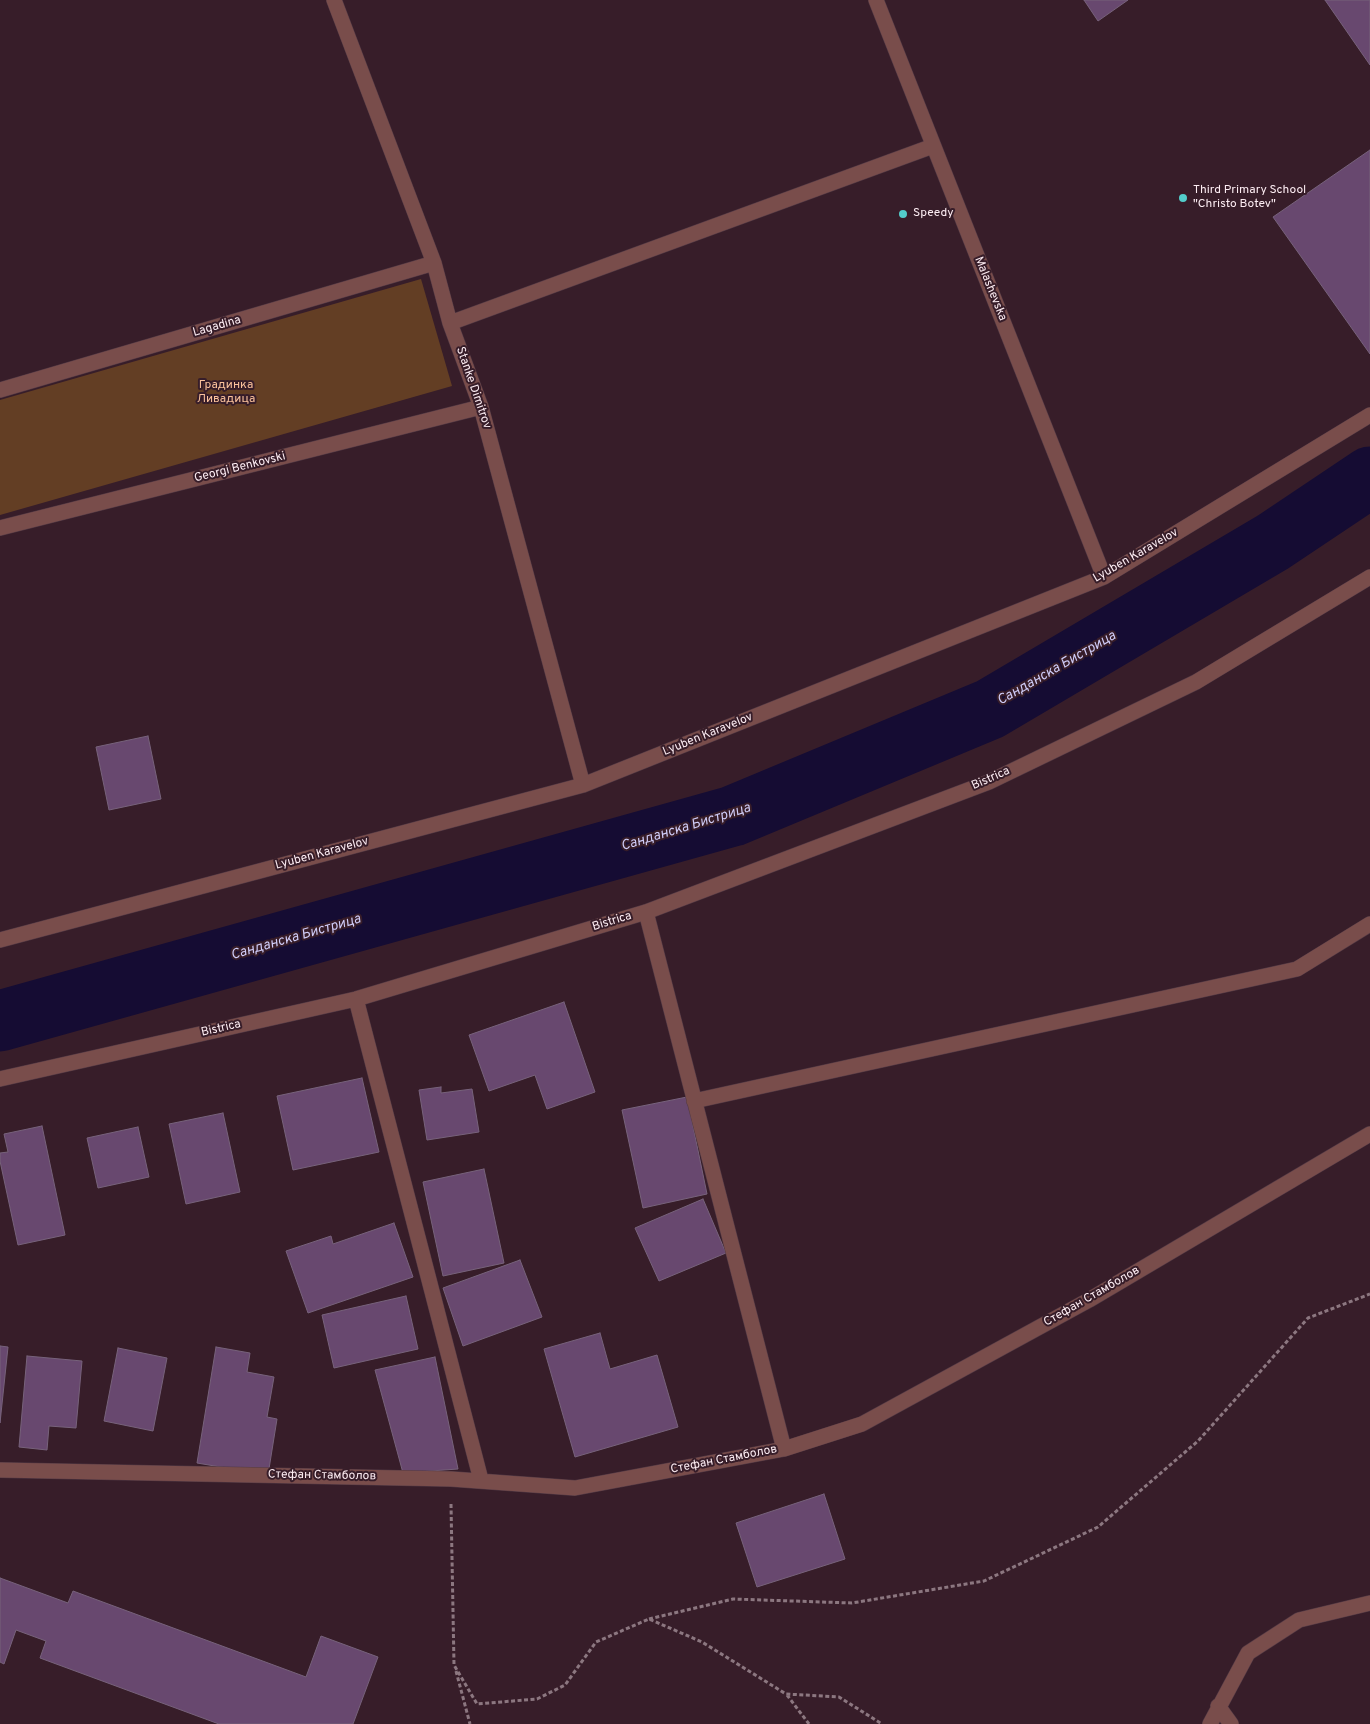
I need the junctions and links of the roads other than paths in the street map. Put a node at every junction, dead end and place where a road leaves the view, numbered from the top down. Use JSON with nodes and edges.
{"nodes":[{"id":1,"x":334,"y":0,"type":"edge"},
{"id":2,"x":876,"y":0,"type":"edge"},
{"id":3,"x":933,"y":146,"type":"junction"},
{"id":4,"x":434,"y":263,"type":"junction"},
{"id":5,"x":450,"y":323,"type":"junction"},
{"id":6,"x":0,"y":390,"type":"edge"},
{"id":7,"x":481,"y":407,"type":"junction"},
{"id":8,"x":1370,"y":415,"type":"edge"},
{"id":9,"x":0,"y":528,"type":"edge"},
{"id":10,"x":1104,"y":577,"type":"junction"},
{"id":11,"x":1370,"y":577,"type":"edge"},
{"id":12,"x":583,"y":785,"type":"junction"},
{"id":13,"x":646,"y":912,"type":"junction"},
{"id":14,"x":1370,"y":924,"type":"edge"},
{"id":15,"x":0,"y":940,"type":"edge"},
{"id":16,"x":356,"y":999,"type":"junction"},
{"id":17,"x":0,"y":1079,"type":"edge"},
{"id":18,"x":694,"y":1100,"type":"junction"},
{"id":19,"x":1370,"y":1134,"type":"edge"},
{"id":20,"x":784,"y":1449,"type":"junction"},
{"id":21,"x":0,"y":1470,"type":"edge"},
{"id":22,"x":481,"y":1480,"type":"junction"},
{"id":23,"x":1370,"y":1603,"type":"edge"},
{"id":24,"x":1218,"y":1706,"type":"junction"},
{"id":25,"x":1210,"y":1724,"type":"edge"},
{"id":26,"x":1231,"y":1724,"type":"edge"}],
"edges":[{"from":1,"to":4,"type":"street","name":"Stanke Dimitrov"},
{"from":2,"to":3,"type":"street","name":"Malashevska"},
{"from":3,"to":5,"type":"street"},
{"from":3,"to":10,"type":"street","name":"Malashevska"},
{"from":4,"to":5,"type":"street","name":"Stanke Dimitrov"},
{"from":4,"to":6,"type":"street","name":"Lagadina"},
{"from":5,"to":7,"type":"street","name":"Stanke Dimitrov"},
{"from":7,"to":9,"type":"street","name":"Georgi Benkovski"},
{"from":7,"to":12,"type":"street","name":"Stanke Dimitrov"},
{"from":8,"to":10,"type":"street","name":"Lyuben Karavelov"},
{"from":10,"to":12,"type":"street","name":"Lyuben Karavelov"},
{"from":11,"to":13,"type":"street","name":"Bistrica"},
{"from":12,"to":15,"type":"street","name":"Lyuben Karavelov"},
{"from":13,"to":16,"type":"street","name":"Bistrica"},
{"from":13,"to":18,"type":"street"},
{"from":14,"to":18,"type":"street"},
{"from":16,"to":17,"type":"street","name":"Bistrica"},
{"from":16,"to":22,"type":"street"},
{"from":18,"to":20,"type":"street"},
{"from":19,"to":20,"type":"street","name":"Стефан Стамболов"},
{"from":20,"to":22,"type":"street","name":"Стефан Стамболов"},
{"from":21,"to":22,"type":"street","name":"Стефан Стамболов"},
{"from":23,"to":24,"type":"street"},
{"from":24,"to":25,"type":"street"},
{"from":24,"to":26,"type":"street"}]}
